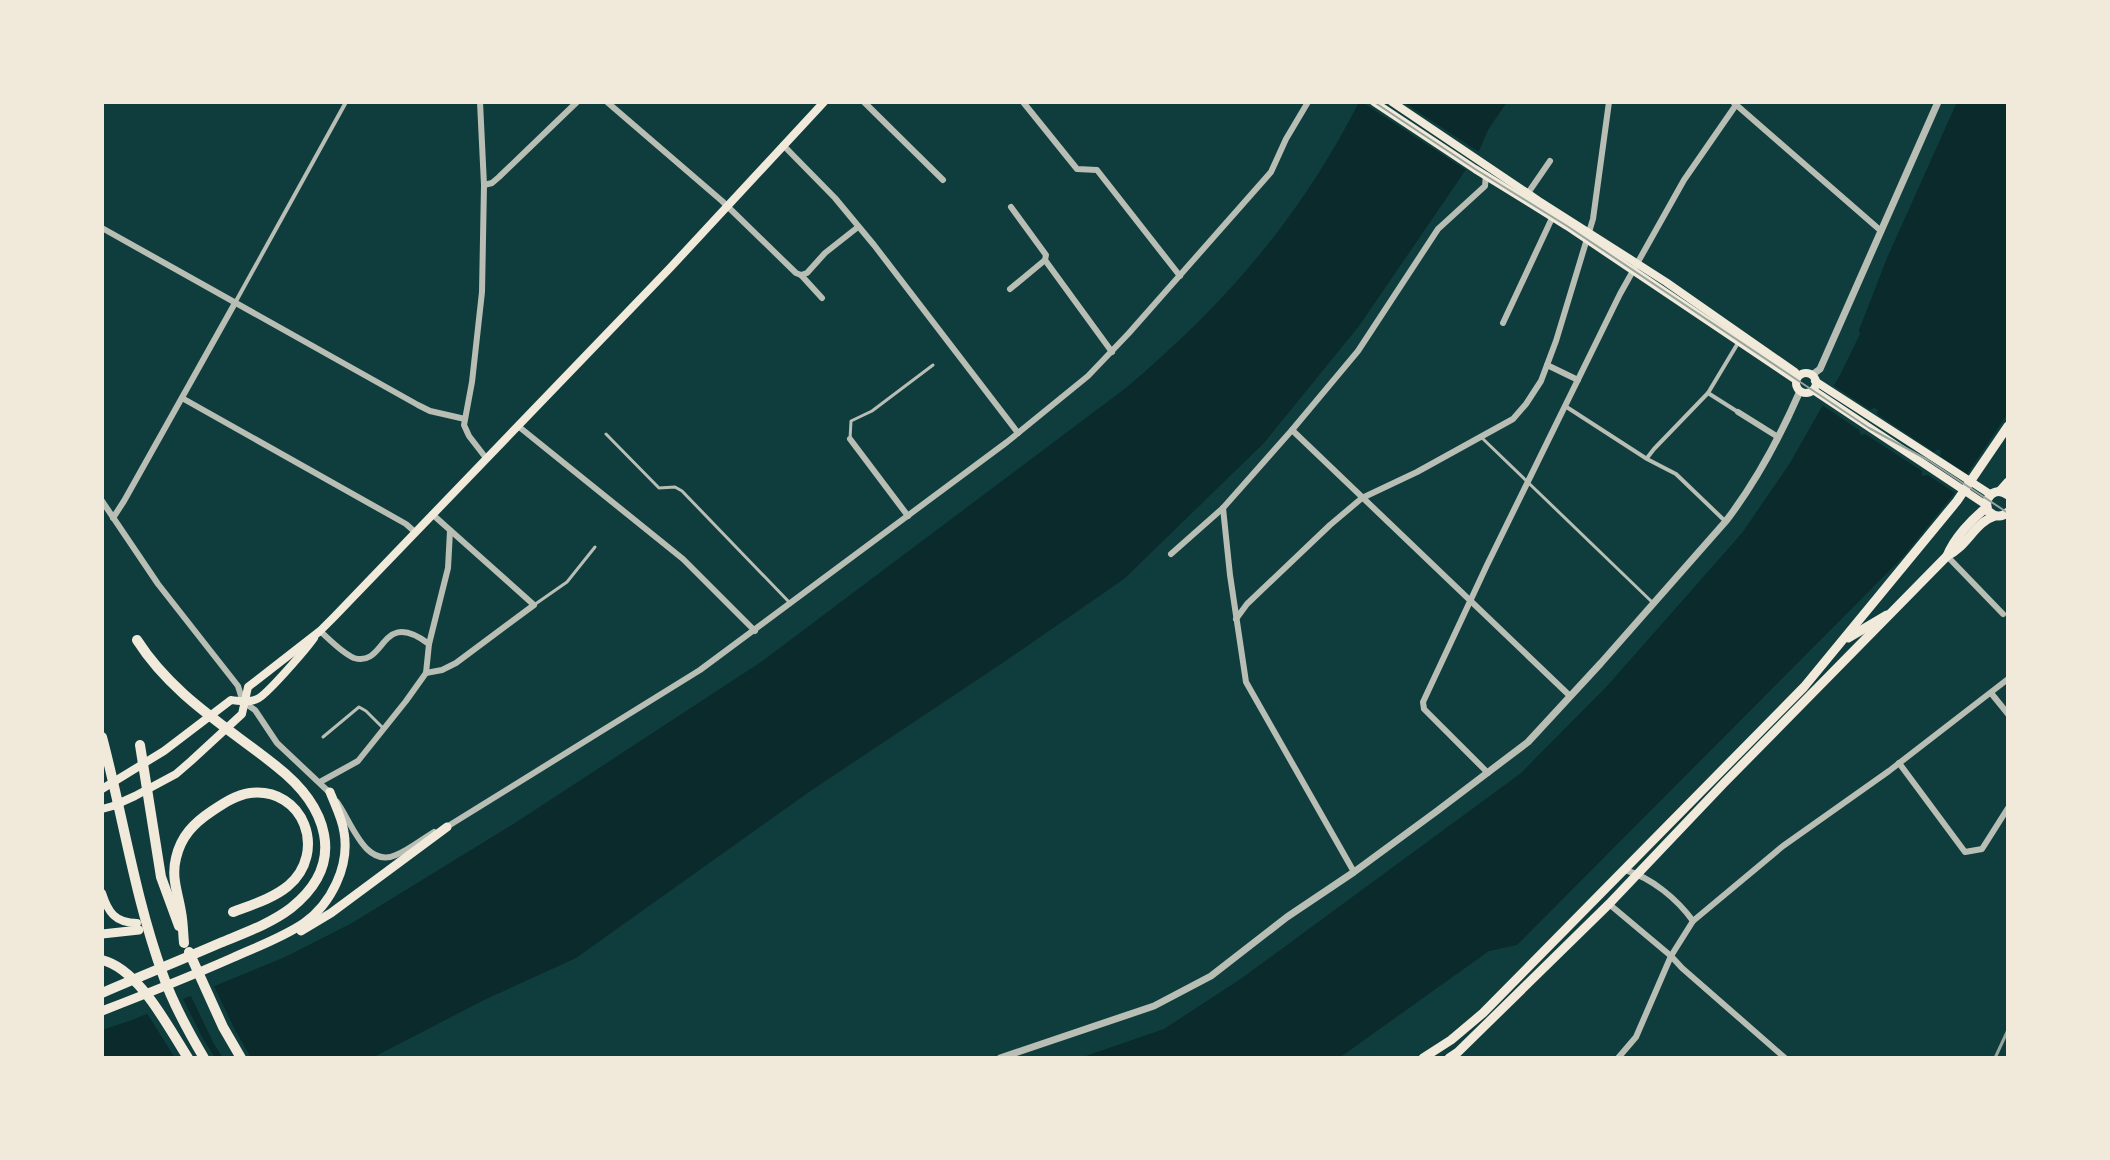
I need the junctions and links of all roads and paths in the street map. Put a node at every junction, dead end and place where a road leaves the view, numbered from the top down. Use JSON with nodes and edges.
{"nodes":[{"id":1,"x":346,"y":102,"type":"edge"},
{"id":2,"x":480,"y":102,"type":"edge"},
{"id":3,"x":577,"y":102,"type":"edge"},
{"id":4,"x":607,"y":102,"type":"edge"},
{"id":5,"x":824,"y":102,"type":"edge"},
{"id":6,"x":864,"y":102,"type":"edge"},
{"id":7,"x":1023,"y":102,"type":"edge"},
{"id":8,"x":1308,"y":102,"type":"edge"},
{"id":9,"x":1374,"y":102,"type":"edge"},
{"id":10,"x":1392,"y":102,"type":"edge"},
{"id":11,"x":1609,"y":102,"type":"edge"},
{"id":12,"x":1938,"y":102,"type":"edge"},
{"id":13,"x":1735,"y":103,"type":"edge"},
{"id":14,"x":783,"y":145,"type":"junction"},
{"id":15,"x":1550,"y":161,"type":"dead end"},
{"id":16,"x":1478,"y":164,"type":"junction"},
{"id":17,"x":1486,"y":175,"type":"junction"},
{"id":18,"x":943,"y":180,"type":"dead end"},
{"id":19,"x":484,"y":185,"type":"junction"},
{"id":20,"x":1528,"y":193,"type":"junction"},
{"id":21,"x":727,"y":206,"type":"junction"},
{"id":22,"x":1011,"y":207,"type":"dead end"},
{"id":23,"x":1553,"y":216,"type":"junction"},
{"id":24,"x":858,"y":227,"type":"junction"},
{"id":25,"x":102,"y":228,"type":"edge"},
{"id":26,"x":1880,"y":230,"type":"junction"},
{"id":27,"x":1588,"y":236,"type":"junction"},
{"id":28,"x":1045,"y":260,"type":"junction"},
{"id":29,"x":1635,"y":267,"type":"junction"},
{"id":30,"x":801,"y":275,"type":"junction"},
{"id":31,"x":1180,"y":276,"type":"junction"},
{"id":32,"x":1010,"y":289,"type":"dead end"},
{"id":33,"x":822,"y":298,"type":"dead end"},
{"id":34,"x":235,"y":303,"type":"junction"},
{"id":35,"x":1503,"y":323,"type":"dead end"},
{"id":36,"x":1739,"y":341,"type":"junction"},
{"id":37,"x":954,"y":349,"type":"junction"},
{"id":38,"x":1112,"y":352,"type":"junction"},
{"id":39,"x":946,"y":356,"type":"dead end"},
{"id":40,"x":933,"y":365,"type":"dead end"},
{"id":41,"x":1547,"y":365,"type":"junction"},
{"id":42,"x":1798,"y":377,"type":"junction"},
{"id":43,"x":1578,"y":380,"type":"junction"},
{"id":44,"x":1817,"y":386,"type":"junction"},
{"id":45,"x":1800,"y":391,"type":"junction"},
{"id":46,"x":1708,"y":393,"type":"junction"},
{"id":47,"x":182,"y":398,"type":"junction"},
{"id":48,"x":1565,"y":406,"type":"junction"},
{"id":49,"x":1738,"y":412,"type":"joint"},
{"id":50,"x":465,"y":419,"type":"junction"},
{"id":51,"x":518,"y":426,"type":"junction"},
{"id":52,"x":2008,"y":426,"type":"edge"},
{"id":53,"x":1292,"y":430,"type":"junction"},
{"id":54,"x":1018,"y":433,"type":"junction"},
{"id":55,"x":606,"y":434,"type":"dead end"},
{"id":56,"x":1481,"y":437,"type":"junction"},
{"id":57,"x":1778,"y":437,"type":"junction"},
{"id":58,"x":850,"y":439,"type":"joint"},
{"id":59,"x":486,"y":458,"type":"junction"},
{"id":60,"x":1647,"y":459,"type":"junction"},
{"id":61,"x":1528,"y":482,"type":"junction"},
{"id":62,"x":2008,"y":482,"type":"edge"},
{"id":63,"x":1362,"y":498,"type":"junction"},
{"id":64,"x":1994,"y":499,"type":"edge"},
{"id":65,"x":102,"y":501,"type":"edge"},
{"id":66,"x":1223,"y":508,"type":"junction"},
{"id":67,"x":432,"y":514,"type":"junction"},
{"id":68,"x":2004,"y":515,"type":"edge"},
{"id":69,"x":908,"y":516,"type":"junction"},
{"id":70,"x":113,"y":518,"type":"junction"},
{"id":71,"x":1726,"y":521,"type":"junction"},
{"id":72,"x":450,"y":531,"type":"junction"},
{"id":73,"x":415,"y":532,"type":"junction"},
{"id":74,"x":595,"y":547,"type":"dead end"},
{"id":75,"x":1171,"y":554,"type":"dead end"},
{"id":76,"x":1947,"y":556,"type":"junction"},
{"id":77,"x":1471,"y":601,"type":"junction"},
{"id":78,"x":791,"y":604,"type":"junction"},
{"id":79,"x":1654,"y":604,"type":"junction"},
{"id":80,"x":534,"y":605,"type":"junction"},
{"id":81,"x":1870,"y":605,"type":"junction"},
{"id":82,"x":1894,"y":611,"type":"junction"},
{"id":83,"x":2003,"y":614,"type":"dead end"},
{"id":84,"x":1236,"y":619,"type":"junction"},
{"id":85,"x":1866,"y":626,"type":"junction"},
{"id":86,"x":320,"y":631,"type":"junction"},
{"id":87,"x":755,"y":631,"type":"junction"},
{"id":88,"x":137,"y":640,"type":"dead end"},
{"id":89,"x":1842,"y":642,"type":"junction"},
{"id":90,"x":429,"y":644,"type":"junction"},
{"id":91,"x":1853,"y":652,"type":"junction"},
{"id":92,"x":426,"y":673,"type":"junction"},
{"id":93,"x":2008,"y":679,"type":"edge"},
{"id":94,"x":1991,"y":693,"type":"junction"},
{"id":95,"x":1570,"y":696,"type":"junction"},
{"id":96,"x":243,"y":702,"type":"junction"},
{"id":97,"x":2008,"y":714,"type":"edge"},
{"id":98,"x":384,"y":729,"type":"junction"},
{"id":99,"x":102,"y":737,"type":"edge"},
{"id":100,"x":323,"y":737,"type":"dead end"},
{"id":101,"x":140,"y":745,"type":"dead end"},
{"id":102,"x":1899,"y":763,"type":"junction"},
{"id":103,"x":1488,"y":773,"type":"junction"},
{"id":104,"x":320,"y":782,"type":"junction"},
{"id":105,"x":102,"y":789,"type":"edge"},
{"id":106,"x":330,"y":792,"type":"junction"},
{"id":107,"x":2008,"y":808,"type":"edge"},
{"id":108,"x":102,"y":809,"type":"edge"},
{"id":109,"x":447,"y":827,"type":"junction"},
{"id":110,"x":1650,"y":862,"type":"junction"},
{"id":111,"x":1625,"y":870,"type":"junction"},
{"id":112,"x":1354,"y":872,"type":"junction"},
{"id":113,"x":1639,"y":874,"type":"junction"},
{"id":114,"x":1649,"y":880,"type":"junction"},
{"id":115,"x":1605,"y":890,"type":"junction"},
{"id":116,"x":102,"y":893,"type":"edge"},
{"id":117,"x":1609,"y":904,"type":"junction"},
{"id":118,"x":233,"y":912,"type":"dead end"},
{"id":119,"x":1693,"y":921,"type":"junction"},
{"id":120,"x":138,"y":927,"type":"joint"},
{"id":121,"x":102,"y":934,"type":"edge"},
{"id":122,"x":184,"y":943,"type":"junction"},
{"id":123,"x":1671,"y":956,"type":"junction"},
{"id":124,"x":231,"y":959,"type":"junction"},
{"id":125,"x":102,"y":960,"type":"edge"},
{"id":126,"x":102,"y":993,"type":"edge"},
{"id":127,"x":102,"y":1011,"type":"edge"},
{"id":128,"x":188,"y":1058,"type":"edge"},
{"id":129,"x":204,"y":1058,"type":"edge"},
{"id":130,"x":241,"y":1058,"type":"edge"},
{"id":131,"x":1000,"y":1058,"type":"edge"},
{"id":132,"x":1423,"y":1058,"type":"edge"},
{"id":133,"x":1449,"y":1058,"type":"edge"},
{"id":134,"x":1618,"y":1058,"type":"edge"},
{"id":135,"x":1785,"y":1058,"type":"edge"}],
"edges":[{"from":1,"to":34,"type":"street"},
{"from":2,"to":19,"type":"street"},
{"from":3,"to":19,"type":"street"},
{"from":4,"to":21,"type":"street"},
{"from":5,"to":14,"type":"main road"},
{"from":6,"to":18,"type":"street"},
{"from":7,"to":31,"type":"street"},
{"from":8,"to":31,"type":"street"},
{"from":9,"to":16,"type":"main road"},
{"from":10,"to":16,"type":"main road"},
{"from":11,"to":27,"type":"street"},
{"from":12,"to":26,"type":"street"},
{"from":13,"to":26,"type":"street"},
{"from":13,"to":29,"type":"street"},
{"from":14,"to":21,"type":"main road"},
{"from":14,"to":24,"type":"street"},
{"from":15,"to":20,"type":"street"},
{"from":16,"to":17,"type":"main road"},
{"from":16,"to":20,"type":"main road"},
{"from":17,"to":23,"type":"main road"},
{"from":17,"to":53,"type":"street"},
{"from":19,"to":50,"type":"street"},
{"from":20,"to":27,"type":"main road"},
{"from":21,"to":30,"type":"street"},
{"from":21,"to":51,"type":"main road"},
{"from":22,"to":28,"type":"street"},
{"from":23,"to":27,"type":"main road"},
{"from":23,"to":35,"type":"street"},
{"from":24,"to":30,"type":"street"},
{"from":24,"to":37,"type":"street"},
{"from":25,"to":34,"type":"street"},
{"from":26,"to":44,"type":"street"},
{"from":27,"to":29,"type":"main road"},
{"from":27,"to":41,"type":"street"},
{"from":28,"to":32,"type":"street"},
{"from":28,"to":38,"type":"street"},
{"from":29,"to":36,"type":"main road"},
{"from":29,"to":42,"type":"main road"},
{"from":29,"to":43,"type":"street"},
{"from":30,"to":33,"type":"street"},
{"from":31,"to":38,"type":"street"},
{"from":34,"to":47,"type":"street"},
{"from":34,"to":50,"type":"street"},
{"from":36,"to":42,"type":"main road"},
{"from":36,"to":46,"type":"street"},
{"from":37,"to":39,"type":"lane"},
{"from":37,"to":54,"type":"street"},
{"from":38,"to":54,"type":"street"},
{"from":40,"to":58,"type":"lane"},
{"from":41,"to":43,"type":"street"},
{"from":41,"to":56,"type":"street"},
{"from":42,"to":44,"type":"main road"},
{"from":42,"to":45,"type":"main road"},
{"from":43,"to":48,"type":"street"},
{"from":44,"to":45,"type":"main road"},
{"from":44,"to":64,"type":"main road"},
{"from":44,"to":64,"type":"main road"},
{"from":45,"to":57,"type":"street"},
{"from":46,"to":49,"type":"street"},
{"from":46,"to":60,"type":"street"},
{"from":47,"to":70,"type":"street"},
{"from":47,"to":73,"type":"street"},
{"from":48,"to":60,"type":"street"},
{"from":48,"to":61,"type":"street"},
{"from":49,"to":57,"type":"street"},
{"from":50,"to":59,"type":"street"},
{"from":51,"to":59,"type":"main road"},
{"from":51,"to":87,"type":"street"},
{"from":52,"to":81,"type":"main road"},
{"from":53,"to":63,"type":"street"},
{"from":53,"to":66,"type":"street"},
{"from":54,"to":69,"type":"street"},
{"from":55,"to":78,"type":"lane"},
{"from":56,"to":61,"type":"lane"},
{"from":56,"to":63,"type":"street"},
{"from":57,"to":71,"type":"street"},
{"from":58,"to":69,"type":"street"},
{"from":59,"to":67,"type":"main road"},
{"from":60,"to":71,"type":"street"},
{"from":61,"to":77,"type":"street"},
{"from":61,"to":79,"type":"lane"},
{"from":62,"to":64,"type":"main road"},
{"from":63,"to":77,"type":"street"},
{"from":63,"to":84,"type":"street"},
{"from":64,"to":68,"type":"main road"},
{"from":64,"to":76,"type":"main road"},
{"from":65,"to":70,"type":"street"},
{"from":66,"to":75,"type":"street"},
{"from":66,"to":84,"type":"street"},
{"from":67,"to":72,"type":"street"},
{"from":67,"to":73,"type":"main road"},
{"from":68,"to":76,"type":"main road"},
{"from":69,"to":78,"type":"street"},
{"from":70,"to":96,"type":"street"},
{"from":71,"to":79,"type":"street"},
{"from":72,"to":80,"type":"street"},
{"from":72,"to":90,"type":"street"},
{"from":73,"to":86,"type":"main road"},
{"from":74,"to":80,"type":"lane"},
{"from":76,"to":82,"type":"main road"},
{"from":76,"to":83,"type":"street"},
{"from":77,"to":95,"type":"street"},
{"from":77,"to":103,"type":"street"},
{"from":78,"to":87,"type":"street"},
{"from":79,"to":95,"type":"street"},
{"from":80,"to":92,"type":"street"},
{"from":81,"to":85,"type":"main road"},
{"from":81,"to":89,"type":"main road"},
{"from":82,"to":85,"type":"main road"},
{"from":82,"to":91,"type":"main road"},
{"from":84,"to":112,"type":"street"},
{"from":85,"to":89,"type":"main road"},
{"from":85,"to":91,"type":"main road"},
{"from":86,"to":90,"type":"street"},
{"from":86,"to":96,"type":"main road"},
{"from":86,"to":96,"type":"main road"},
{"from":87,"to":109,"type":"street"},
{"from":88,"to":126,"type":"highway"},
{"from":89,"to":111,"type":"main road"},
{"from":90,"to":92,"type":"street"},
{"from":91,"to":110,"type":"main road"},
{"from":92,"to":98,"type":"street"},
{"from":93,"to":94,"type":"street"},
{"from":94,"to":97,"type":"street"},
{"from":94,"to":102,"type":"street"},
{"from":95,"to":103,"type":"street"},
{"from":96,"to":104,"type":"street"},
{"from":96,"to":105,"type":"main road"},
{"from":96,"to":108,"type":"main road"},
{"from":98,"to":100,"type":"lane"},
{"from":98,"to":104,"type":"street"},
{"from":99,"to":129,"type":"highway"},
{"from":101,"to":122,"type":"highway"},
{"from":102,"to":107,"type":"street"},
{"from":102,"to":119,"type":"street"},
{"from":103,"to":112,"type":"street"},
{"from":104,"to":106,"type":"street"},
{"from":106,"to":109,"type":"street"},
{"from":106,"to":124,"type":"main road"},
{"from":109,"to":124,"type":"main road"},
{"from":110,"to":113,"type":"main road"},
{"from":110,"to":114,"type":"street"},
{"from":111,"to":113,"type":"street"},
{"from":111,"to":115,"type":"main road"},
{"from":112,"to":131,"type":"street"},
{"from":113,"to":114,"type":"street"},
{"from":113,"to":117,"type":"main road"},
{"from":114,"to":119,"type":"street"},
{"from":115,"to":117,"type":"main road"},
{"from":115,"to":132,"type":"main road"},
{"from":116,"to":120,"type":"main road"},
{"from":117,"to":123,"type":"street"},
{"from":117,"to":133,"type":"main road"},
{"from":118,"to":122,"type":"highway"},
{"from":119,"to":123,"type":"street"},
{"from":120,"to":121,"type":"main road"},
{"from":122,"to":130,"type":"highway"},
{"from":123,"to":134,"type":"street"},
{"from":123,"to":135,"type":"street"},
{"from":124,"to":127,"type":"main road"},
{"from":125,"to":128,"type":"highway"}]}
